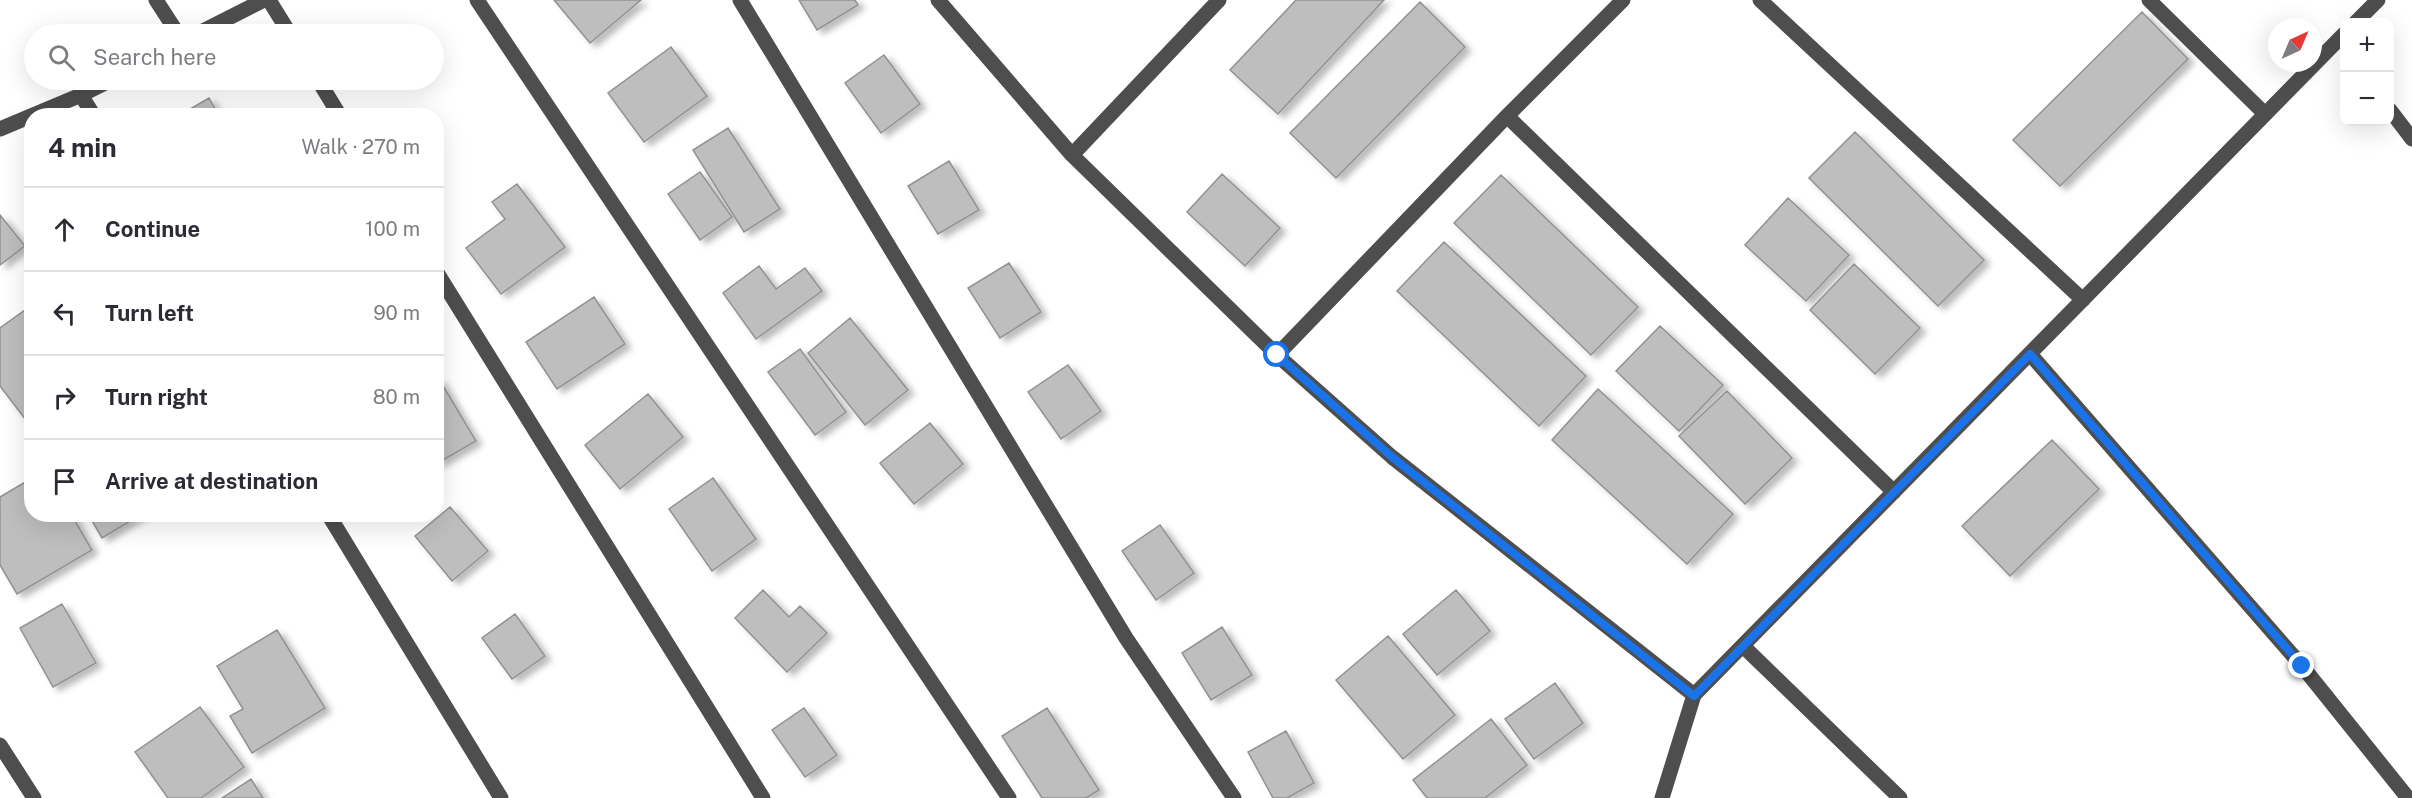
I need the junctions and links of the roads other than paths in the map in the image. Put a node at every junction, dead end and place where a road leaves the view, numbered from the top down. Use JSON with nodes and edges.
{"nodes":[{"id":1,"x":156,"y":0,"type":"edge"},
{"id":2,"x":264,"y":0,"type":"edge"},
{"id":3,"x":269,"y":0,"type":"edge"},
{"id":4,"x":477,"y":0,"type":"edge"},
{"id":5,"x":740,"y":0,"type":"edge"},
{"id":6,"x":938,"y":0,"type":"edge"},
{"id":7,"x":1218,"y":0,"type":"edge"},
{"id":8,"x":1623,"y":0,"type":"edge"},
{"id":9,"x":1760,"y":0,"type":"edge"},
{"id":10,"x":2149,"y":0,"type":"edge"},
{"id":11,"x":2378,"y":0,"type":"edge"},
{"id":12,"x":2360,"y":18,"type":"edge"},
{"id":13,"x":172,"y":24,"type":"edge"},
{"id":14,"x":217,"y":24,"type":"edge"},
{"id":15,"x":284,"y":24,"type":"edge"},
{"id":16,"x":2340,"y":44,"type":"edge"},
{"id":17,"x":90,"y":90,"type":"edge"},
{"id":18,"x":324,"y":90,"type":"edge"},
{"id":19,"x":81,"y":94,"type":"junction"},
{"id":20,"x":49,"y":108,"type":"edge"},
{"id":21,"x":89,"y":108,"type":"edge"},
{"id":22,"x":335,"y":108,"type":"edge"},
{"id":23,"x":2265,"y":114,"type":"junction"},
{"id":24,"x":2394,"y":115,"type":"edge"},
{"id":25,"x":1506,"y":116,"type":"junction"},
{"id":26,"x":24,"y":119,"type":"edge"},
{"id":27,"x":0,"y":129,"type":"edge"},
{"id":28,"x":2412,"y":139,"type":"edge"},
{"id":29,"x":1072,"y":155,"type":"junction"},
{"id":30,"x":444,"y":284,"type":"edge"},
{"id":31,"x":2083,"y":300,"type":"junction"},
{"id":32,"x":2030,"y":354,"type":"junction"},
{"id":33,"x":1277,"y":355,"type":"junction"},
{"id":34,"x":1894,"y":492,"type":"junction"},
{"id":35,"x":333,"y":522,"type":"edge"},
{"id":36,"x":1743,"y":646,"type":"junction"},
{"id":37,"x":1694,"y":696,"type":"junction"},
{"id":38,"x":0,"y":745,"type":"edge"},
{"id":39,"x":34,"y":798,"type":"edge"},
{"id":40,"x":501,"y":798,"type":"edge"},
{"id":41,"x":763,"y":798,"type":"edge"},
{"id":42,"x":1010,"y":798,"type":"edge"},
{"id":43,"x":1234,"y":798,"type":"edge"},
{"id":44,"x":1662,"y":798,"type":"edge"},
{"id":45,"x":1900,"y":798,"type":"edge"},
{"id":46,"x":2408,"y":798,"type":"edge"}],
"edges":[{"from":1,"to":13,"type":"street"},
{"from":2,"to":14,"type":"street"},
{"from":3,"to":15,"type":"street"},
{"from":4,"to":42,"type":"street"},
{"from":5,"to":43,"type":"street"},
{"from":6,"to":29,"type":"street"},
{"from":7,"to":29,"type":"street"},
{"from":8,"to":25,"type":"street"},
{"from":9,"to":31,"type":"street"},
{"from":10,"to":23,"type":"street"},
{"from":11,"to":12,"type":"street"},
{"from":16,"to":23,"type":"street"},
{"from":17,"to":19,"type":"street"},
{"from":18,"to":22,"type":"street"},
{"from":19,"to":20,"type":"street"},
{"from":19,"to":21,"type":"street"},
{"from":23,"to":31,"type":"street"},
{"from":24,"to":28,"type":"street"},
{"from":25,"to":33,"type":"street"},
{"from":25,"to":34,"type":"street"},
{"from":26,"to":27,"type":"street"},
{"from":29,"to":33,"type":"street"},
{"from":30,"to":41,"type":"street"},
{"from":31,"to":32,"type":"street"},
{"from":32,"to":34,"type":"street"},
{"from":32,"to":46,"type":"street"},
{"from":33,"to":37,"type":"street"},
{"from":34,"to":36,"type":"street"},
{"from":35,"to":40,"type":"street"},
{"from":36,"to":37,"type":"street"},
{"from":36,"to":45,"type":"street"},
{"from":37,"to":44,"type":"street"},
{"from":38,"to":39,"type":"street"}]}
